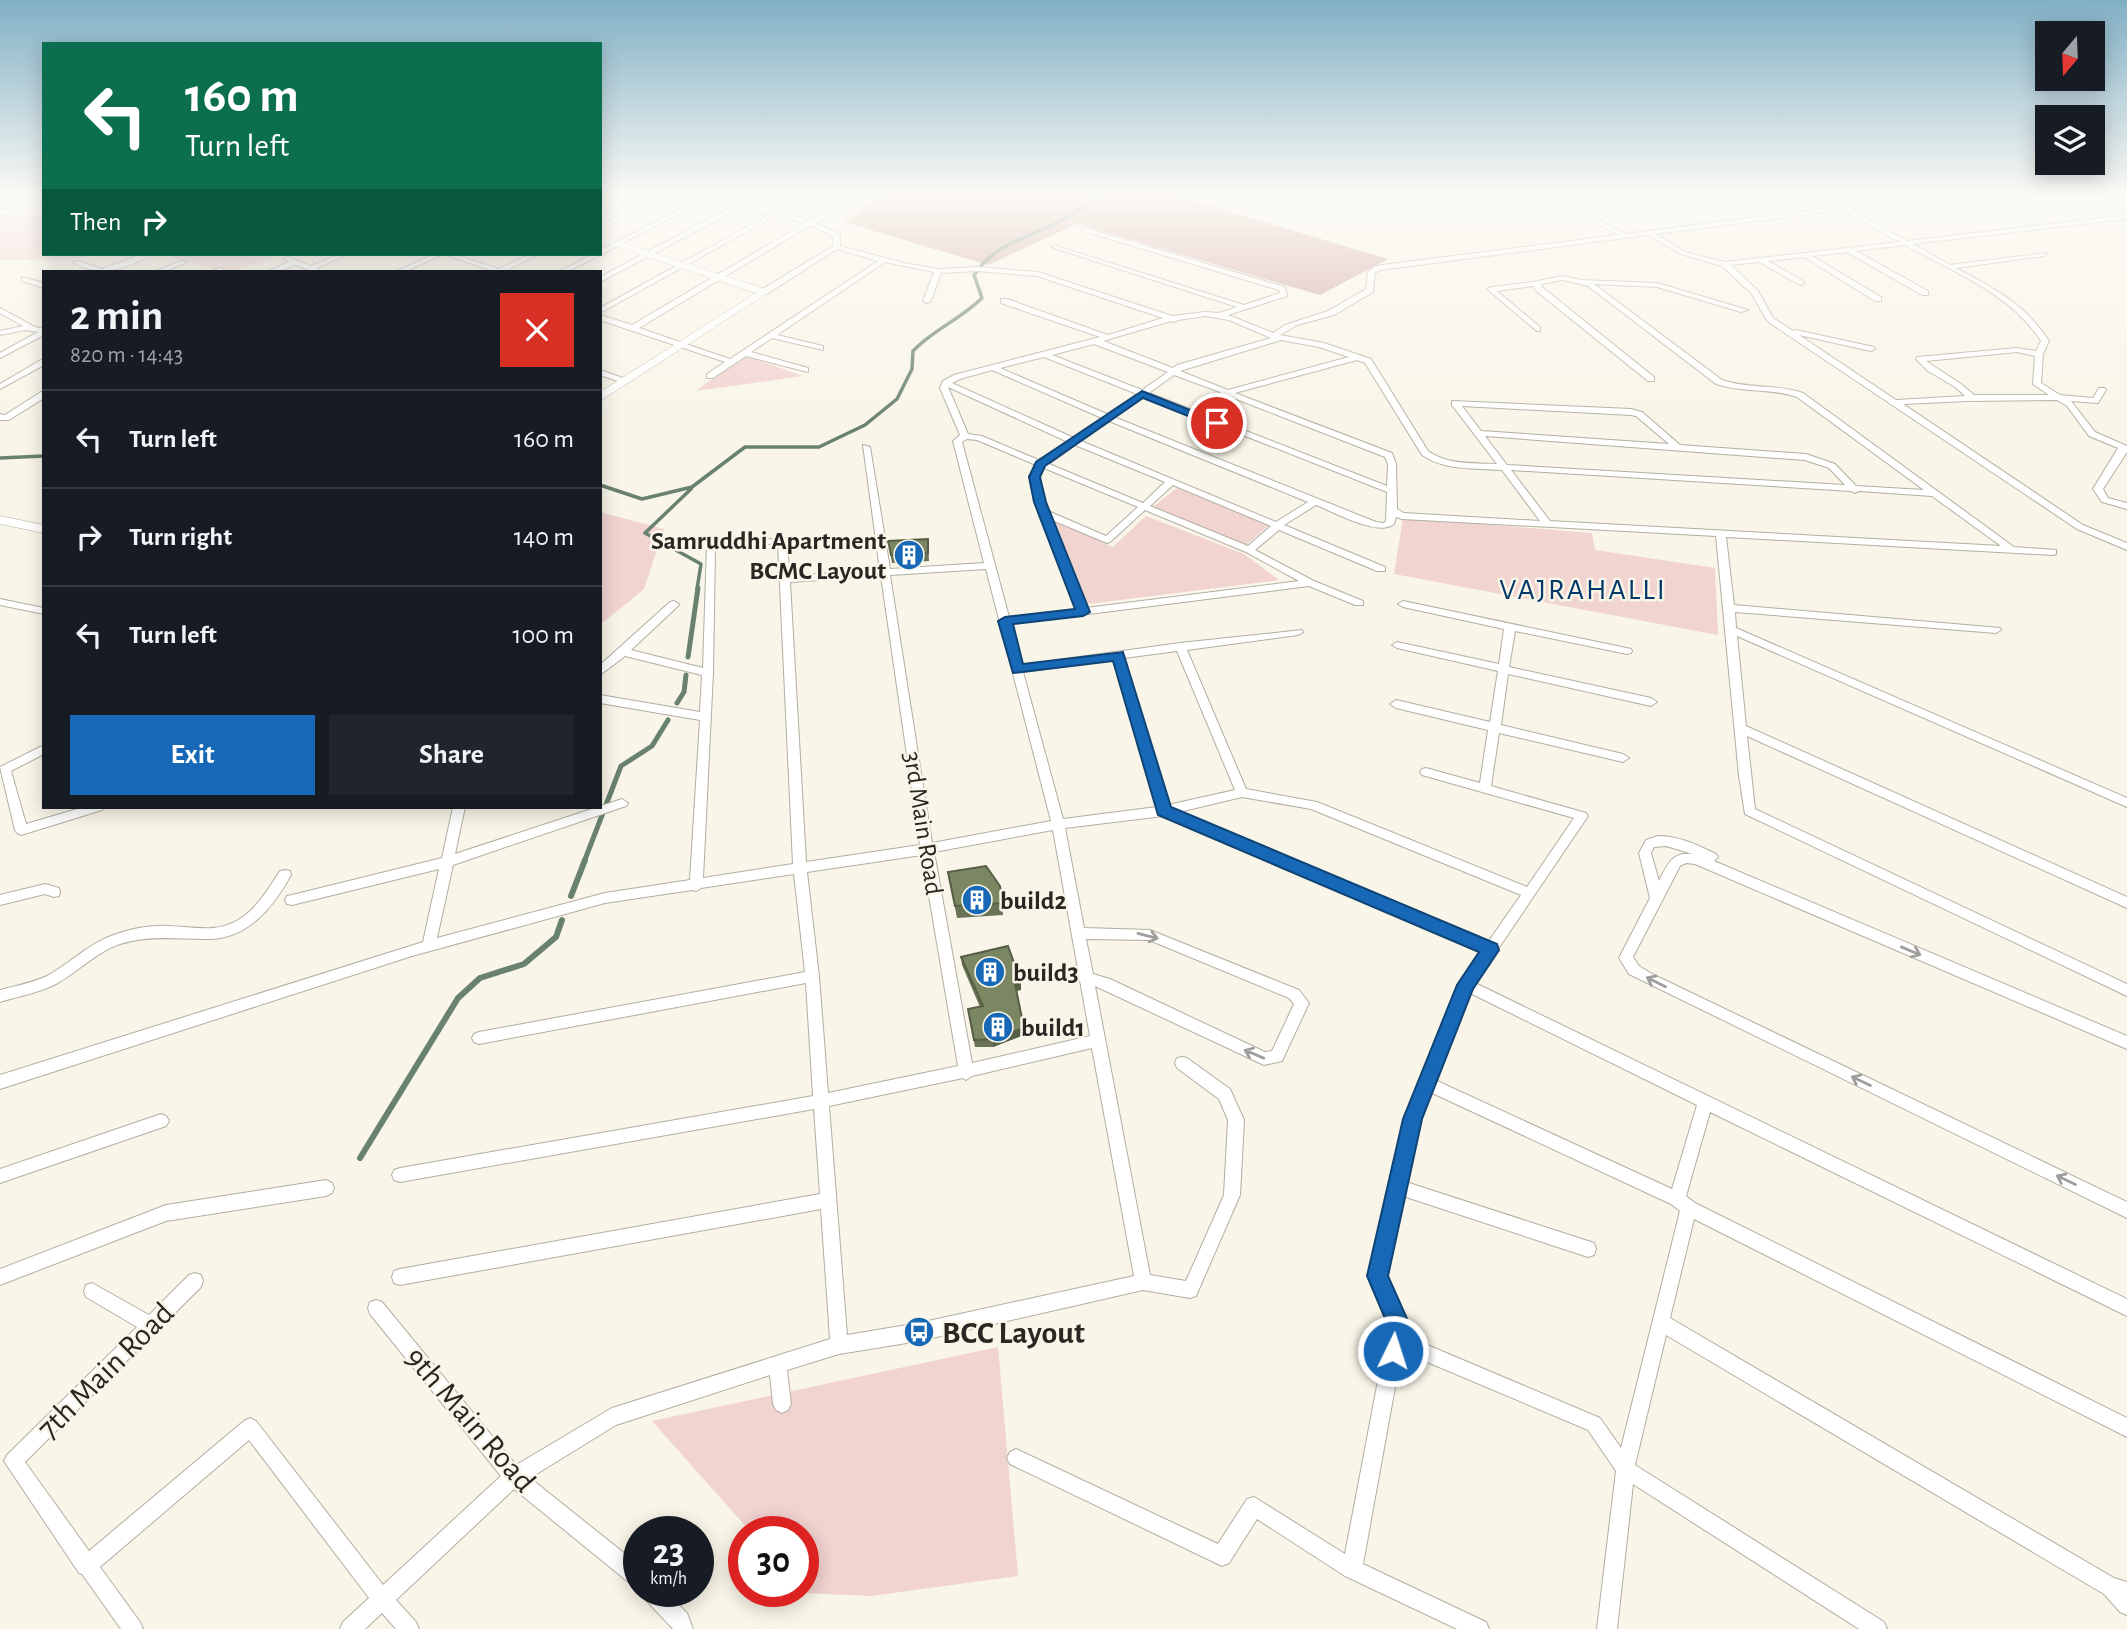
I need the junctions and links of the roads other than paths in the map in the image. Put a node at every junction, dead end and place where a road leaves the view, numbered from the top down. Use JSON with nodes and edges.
{"nodes":[{"id":1,"x":667,"y":273,"type":"edge"},
{"id":2,"x":710,"y":273,"type":"edge"},
{"id":3,"x":724,"y":273,"type":"edge"},
{"id":4,"x":794,"y":273,"type":"edge"},
{"id":5,"x":865,"y":273,"type":"edge"},
{"id":6,"x":937,"y":273,"type":"edge"},
{"id":7,"x":1026,"y":273,"type":"edge"},
{"id":8,"x":1136,"y":273,"type":"edge"},
{"id":9,"x":1229,"y":273,"type":"edge"},
{"id":10,"x":1371,"y":273,"type":"edge"},
{"id":11,"x":1734,"y":273,"type":"edge"},
{"id":12,"x":1782,"y":273,"type":"edge"},
{"id":13,"x":1835,"y":273,"type":"edge"},
{"id":14,"x":1889,"y":273,"type":"edge"},
{"id":15,"x":1964,"y":273,"type":"edge"},
{"id":16,"x":719,"y":276,"type":"junction"},
{"id":17,"x":25,"y":279,"type":"dead end"},
{"id":18,"x":1583,"y":281,"type":"junction"},
{"id":19,"x":1535,"y":284,"type":"junction"},
{"id":20,"x":1800,"y":284,"type":"dead end"},
{"id":21,"x":42,"y":285,"type":"edge"},
{"id":22,"x":764,"y":292,"type":"junction"},
{"id":23,"x":1924,"y":293,"type":"dead end"},
{"id":24,"x":1878,"y":299,"type":"dead end"},
{"id":25,"x":927,"y":301,"type":"dead end"},
{"id":26,"x":1004,"y":301,"type":"dead end"},
{"id":27,"x":1244,"y":307,"type":"junction"},
{"id":28,"x":0,"y":310,"type":"edge"},
{"id":29,"x":602,"y":310,"type":"edge"},
{"id":30,"x":1764,"y":313,"type":"junction"},
{"id":31,"x":1220,"y":315,"type":"junction"},
{"id":32,"x":602,"y":318,"type":"edge"},
{"id":33,"x":1175,"y":320,"type":"junction"},
{"id":34,"x":631,"y":328,"type":"junction"},
{"id":35,"x":1537,"y":329,"type":"dead end"},
{"id":36,"x":41,"y":331,"type":"edge"},
{"id":37,"x":1791,"y":331,"type":"junction"},
{"id":38,"x":0,"y":333,"type":"edge"},
{"id":39,"x":1279,"y":336,"type":"junction"},
{"id":40,"x":772,"y":337,"type":"junction"},
{"id":41,"x":1108,"y":337,"type":"junction"},
{"id":42,"x":1095,"y":341,"type":"junction"},
{"id":43,"x":679,"y":346,"type":"junction"},
{"id":44,"x":820,"y":348,"type":"dead end"},
{"id":45,"x":1871,"y":349,"type":"dead end"},
{"id":46,"x":746,"y":353,"type":"junction"},
{"id":47,"x":1044,"y":354,"type":"junction"},
{"id":48,"x":2039,"y":354,"type":"junction"},
{"id":49,"x":0,"y":356,"type":"edge"},
{"id":50,"x":1359,"y":357,"type":"junction"},
{"id":51,"x":732,"y":362,"type":"junction"},
{"id":52,"x":42,"y":363,"type":"edge"},
{"id":53,"x":992,"y":367,"type":"junction"},
{"id":54,"x":805,"y":370,"type":"dead end"},
{"id":55,"x":602,"y":373,"type":"edge"},
{"id":56,"x":1171,"y":373,"type":"junction"},
{"id":57,"x":710,"y":376,"type":"dead end"},
{"id":58,"x":1651,"y":379,"type":"dead end"},
{"id":59,"x":623,"y":381,"type":"junction"},
{"id":60,"x":946,"y":383,"type":"junction"},
{"id":61,"x":0,"y":387,"type":"edge"},
{"id":62,"x":2102,"y":390,"type":"dead end"},
{"id":63,"x":1224,"y":393,"type":"junction"},
{"id":64,"x":1142,"y":394,"type":"junction"},
{"id":65,"x":42,"y":395,"type":"edge"},
{"id":66,"x":602,"y":396,"type":"edge"},
{"id":67,"x":2059,"y":397,"type":"junction"},
{"id":68,"x":1967,"y":398,"type":"junction"},
{"id":69,"x":1897,"y":401,"type":"junction"},
{"id":70,"x":0,"y":417,"type":"edge"},
{"id":71,"x":1108,"y":418,"type":"junction"},
{"id":72,"x":1478,"y":433,"type":"junction"},
{"id":73,"x":965,"y":436,"type":"junction"},
{"id":74,"x":1074,"y":441,"type":"junction"},
{"id":75,"x":866,"y":447,"type":"dead end"},
{"id":76,"x":1677,"y":447,"type":"junction"},
{"id":77,"x":2125,"y":449,"type":"edge"},
{"id":78,"x":1041,"y":464,"type":"junction"},
{"id":79,"x":1505,"y":468,"type":"junction"},
{"id":80,"x":1171,"y":482,"type":"junction"},
{"id":81,"x":1855,"y":490,"type":"junction"},
{"id":82,"x":1392,"y":491,"type":"junction"},
{"id":83,"x":1935,"y":493,"type":"junction"},
{"id":84,"x":1316,"y":501,"type":"junction"},
{"id":85,"x":2127,"y":506,"type":"edge"},
{"id":86,"x":1143,"y":508,"type":"junction"},
{"id":87,"x":1392,"y":510,"type":"junction"},
{"id":88,"x":1044,"y":513,"type":"junction"},
{"id":89,"x":0,"y":520,"type":"edge"},
{"id":90,"x":1546,"y":522,"type":"junction"},
{"id":91,"x":1276,"y":526,"type":"junction"},
{"id":92,"x":42,"y":529,"type":"edge"},
{"id":93,"x":1721,"y":534,"type":"junction"},
{"id":94,"x":2127,"y":547,"type":"edge"},
{"id":95,"x":1249,"y":550,"type":"junction"},
{"id":96,"x":2012,"y":550,"type":"junction"},
{"id":97,"x":2053,"y":552,"type":"dead end"},
{"id":98,"x":989,"y":566,"type":"junction"},
{"id":99,"x":1381,"y":569,"type":"dead end"},
{"id":100,"x":887,"y":572,"type":"junction"},
{"id":101,"x":785,"y":579,"type":"junction"},
{"id":102,"x":1310,"y":583,"type":"junction"},
{"id":103,"x":0,"y":602,"type":"edge"},
{"id":104,"x":1359,"y":603,"type":"dead end"},
{"id":105,"x":674,"y":604,"type":"dead end"},
{"id":106,"x":1403,"y":604,"type":"dead end"},
{"id":107,"x":1730,"y":608,"type":"junction"},
{"id":108,"x":42,"y":611,"type":"edge"},
{"id":109,"x":1083,"y":612,"type":"junction"},
{"id":110,"x":1005,"y":621,"type":"junction"},
{"id":111,"x":1510,"y":627,"type":"junction"},
{"id":112,"x":1733,"y":629,"type":"junction"},
{"id":113,"x":1996,"y":630,"type":"dead end"},
{"id":114,"x":1298,"y":632,"type":"dead end"},
{"id":115,"x":1397,"y":645,"type":"dead end"},
{"id":116,"x":1180,"y":646,"type":"junction"},
{"id":117,"x":1628,"y":651,"type":"dead end"},
{"id":118,"x":623,"y":652,"type":"junction"},
{"id":119,"x":1118,"y":655,"type":"junction"},
{"id":120,"x":602,"y":669,"type":"edge"},
{"id":121,"x":1018,"y":669,"type":"junction"},
{"id":122,"x":1504,"y":669,"type":"junction"},
{"id":123,"x":708,"y":673,"type":"junction"},
{"id":124,"x":602,"y":699,"type":"edge"},
{"id":125,"x":1651,"y":702,"type":"dead end"},
{"id":126,"x":1396,"y":704,"type":"dead end"},
{"id":127,"x":705,"y":717,"type":"junction"},
{"id":128,"x":1494,"y":727,"type":"junction"},
{"id":129,"x":1740,"y":729,"type":"junction"},
{"id":130,"x":42,"y":750,"type":"edge"},
{"id":131,"x":1623,"y":758,"type":"dead end"},
{"id":132,"x":1426,"y":772,"type":"dead end"},
{"id":133,"x":1485,"y":788,"type":"junction"},
{"id":134,"x":1242,"y":793,"type":"junction"},
{"id":135,"x":622,"y":803,"type":"dead end"},
{"id":136,"x":2127,"y":803,"type":"edge"},
{"id":137,"x":91,"y":809,"type":"edge"},
{"id":138,"x":458,"y":809,"type":"edge"},
{"id":139,"x":1164,"y":811,"type":"junction"},
{"id":140,"x":1058,"y":824,"type":"junction"},
{"id":141,"x":927,"y":849,"type":"junction"},
{"id":142,"x":446,"y":862,"type":"junction"},
{"id":143,"x":1728,"y":864,"type":"dead end"},
{"id":144,"x":800,"y":870,"type":"junction"},
{"id":145,"x":285,"y":875,"type":"dead end"},
{"id":146,"x":1759,"y":877,"type":"dead end"},
{"id":147,"x":696,"y":886,"type":"junction"},
{"id":148,"x":54,"y":892,"type":"dead end"},
{"id":149,"x":1529,"y":893,"type":"junction"},
{"id":150,"x":1657,"y":898,"type":"junction"},
{"id":151,"x":0,"y":900,"type":"edge"},
{"id":152,"x":292,"y":900,"type":"dead end"},
{"id":153,"x":2127,"y":903,"type":"edge"},
{"id":154,"x":1081,"y":933,"type":"junction"},
{"id":155,"x":1880,"y":938,"type":"junction"},
{"id":156,"x":429,"y":945,"type":"junction"},
{"id":157,"x":1490,"y":950,"type":"junction"},
{"id":158,"x":812,"y":976,"type":"junction"},
{"id":159,"x":1088,"y":978,"type":"junction"},
{"id":160,"x":1466,"y":985,"type":"junction"},
{"id":161,"x":2127,"y":990,"type":"edge"},
{"id":162,"x":0,"y":996,"type":"edge"},
{"id":163,"x":479,"y":1038,"type":"dead end"},
{"id":164,"x":1099,"y":1040,"type":"junction"},
{"id":165,"x":2127,"y":1043,"type":"edge"},
{"id":166,"x":1182,"y":1063,"type":"dead end"},
{"id":167,"x":966,"y":1073,"type":"junction"},
{"id":168,"x":0,"y":1082,"type":"edge"},
{"id":169,"x":1427,"y":1083,"type":"junction"},
{"id":170,"x":821,"y":1103,"type":"junction"},
{"id":171,"x":1705,"y":1104,"type":"junction"},
{"id":172,"x":161,"y":1121,"type":"dead end"},
{"id":173,"x":400,"y":1175,"type":"dead end"},
{"id":174,"x":0,"y":1176,"type":"edge"},
{"id":175,"x":1397,"y":1186,"type":"junction"},
{"id":176,"x":326,"y":1188,"type":"dead end"},
{"id":177,"x":827,"y":1200,"type":"junction"},
{"id":178,"x":1683,"y":1203,"type":"junction"},
{"id":179,"x":2127,"y":1210,"type":"edge"},
{"id":180,"x":1588,"y":1250,"type":"dead end"},
{"id":181,"x":0,"y":1277,"type":"edge"},
{"id":182,"x":400,"y":1277,"type":"dead end"},
{"id":183,"x":195,"y":1281,"type":"dead end"},
{"id":184,"x":1143,"y":1282,"type":"junction"},
{"id":185,"x":92,"y":1291,"type":"dead end"},
{"id":186,"x":376,"y":1308,"type":"dead end"},
{"id":187,"x":2127,"y":1308,"type":"edge"},
{"id":188,"x":1398,"y":1323,"type":"junction"},
{"id":189,"x":1662,"y":1323,"type":"junction"},
{"id":190,"x":150,"y":1325,"type":"junction"},
{"id":191,"x":839,"y":1345,"type":"junction"},
{"id":192,"x":778,"y":1364,"type":"junction"},
{"id":193,"x":782,"y":1404,"type":"dead end"},
{"id":194,"x":2127,"y":1428,"type":"edge"},
{"id":195,"x":1016,"y":1458,"type":"dead end"},
{"id":196,"x":1625,"y":1469,"type":"junction"},
{"id":197,"x":514,"y":1477,"type":"junction"},
{"id":198,"x":623,"y":1565,"type":"edge"},
{"id":199,"x":86,"y":1566,"type":"junction"},
{"id":200,"x":1352,"y":1569,"type":"junction"},
{"id":201,"x":2118,"y":1589,"type":"edge"},
{"id":202,"x":383,"y":1599,"type":"junction"},
{"id":203,"x":2127,"y":1605,"type":"edge"},
{"id":204,"x":667,"y":1607,"type":"edge"},
{"id":205,"x":133,"y":1629,"type":"edge"},
{"id":206,"x":350,"y":1629,"type":"edge"},
{"id":207,"x":409,"y":1629,"type":"edge"},
{"id":208,"x":683,"y":1629,"type":"edge"},
{"id":209,"x":1479,"y":1629,"type":"edge"},
{"id":210,"x":1607,"y":1629,"type":"edge"},
{"id":211,"x":1877,"y":1629,"type":"edge"}],
"edges":[{"from":1,"to":29,"type":"street"},
{"from":2,"to":16,"type":"street"},
{"from":3,"to":16,"type":"street"},
{"from":4,"to":22,"type":"street"},
{"from":5,"to":40,"type":"street"},
{"from":6,"to":25,"type":"street"},
{"from":7,"to":33,"type":"street"},
{"from":8,"to":27,"type":"street"},
{"from":9,"to":27,"type":"street"},
{"from":10,"to":39,"type":"street"},
{"from":11,"to":30,"type":"street"},
{"from":12,"to":20,"type":"street"},
{"from":13,"to":24,"type":"street"},
{"from":14,"to":23,"type":"street"},
{"from":15,"to":48,"type":"street"},
{"from":16,"to":22,"type":"street"},
{"from":16,"to":34,"type":"street"},
{"from":17,"to":21,"type":"street"},
{"from":18,"to":19,"type":"street"},
{"from":18,"to":30,"type":"street"},
{"from":18,"to":83,"type":"street"},
{"from":19,"to":35,"type":"street"},
{"from":19,"to":58,"type":"street"},
{"from":22,"to":43,"type":"street"},
{"from":26,"to":41,"type":"street"},
{"from":27,"to":31,"type":"street"},
{"from":28,"to":36,"type":"street"},
{"from":30,"to":37,"type":"street"},
{"from":31,"to":33,"type":"street"},
{"from":31,"to":39,"type":"street"},
{"from":32,"to":34,"type":"street"},
{"from":33,"to":41,"type":"street"},
{"from":34,"to":43,"type":"street"},
{"from":36,"to":38,"type":"street"},
{"from":36,"to":49,"type":"street"},
{"from":37,"to":45,"type":"street"},
{"from":37,"to":69,"type":"street"},
{"from":39,"to":50,"type":"street"},
{"from":39,"to":56,"type":"street"},
{"from":40,"to":44,"type":"street"},
{"from":40,"to":46,"type":"street"},
{"from":41,"to":42,"type":"street"},
{"from":42,"to":47,"type":"street"},
{"from":42,"to":56,"type":"street"},
{"from":43,"to":51,"type":"street"},
{"from":43,"to":59,"type":"street"},
{"from":46,"to":51,"type":"street"},
{"from":46,"to":54,"type":"street"},
{"from":47,"to":53,"type":"street"},
{"from":47,"to":64,"type":"street"},
{"from":48,"to":67,"type":"street"},
{"from":48,"to":68,"type":"street"},
{"from":50,"to":63,"type":"street"},
{"from":50,"to":79,"type":"street"},
{"from":51,"to":57,"type":"street"},
{"from":52,"to":61,"type":"street"},
{"from":53,"to":60,"type":"street"},
{"from":53,"to":71,"type":"street"},
{"from":55,"to":59,"type":"street"},
{"from":56,"to":63,"type":"street"},
{"from":56,"to":64,"type":"street"},
{"from":59,"to":66,"type":"street"},
{"from":60,"to":73,"type":"street"},
{"from":60,"to":74,"type":"street"},
{"from":62,"to":67,"type":"street"},
{"from":63,"to":82,"type":"street"},
{"from":64,"to":71,"type":"street"},
{"from":64,"to":82,"type":"street"},
{"from":65,"to":70,"type":"street"},
{"from":67,"to":68,"type":"street"},
{"from":67,"to":77,"type":"street"},
{"from":68,"to":69,"type":"street"},
{"from":69,"to":94,"type":"street"},
{"from":71,"to":74,"type":"street"},
{"from":71,"to":84,"type":"street"},
{"from":72,"to":76,"type":"street"},
{"from":72,"to":76,"type":"street"},
{"from":72,"to":79,"type":"street"},
{"from":73,"to":78,"type":"street"},
{"from":73,"to":98,"type":"street"},
{"from":74,"to":78,"type":"street"},
{"from":74,"to":80,"type":"street"},
{"from":75,"to":100,"type":"street","name":"3rd Main Road"},
{"from":76,"to":81,"type":"street"},
{"from":77,"to":85,"type":"street"},
{"from":78,"to":86,"type":"street"},
{"from":78,"to":88,"type":"street"},
{"from":79,"to":81,"type":"street"},
{"from":79,"to":90,"type":"street"},
{"from":80,"to":86,"type":"street"},
{"from":80,"to":91,"type":"street"},
{"from":81,"to":83,"type":"street"},
{"from":82,"to":87,"type":"street"},
{"from":83,"to":96,"type":"street"},
{"from":84,"to":87,"type":"street"},
{"from":84,"to":91,"type":"street"},
{"from":86,"to":88,"type":"street"},
{"from":86,"to":95,"type":"street"},
{"from":87,"to":90,"type":"street"},
{"from":88,"to":109,"type":"street"},
{"from":89,"to":92,"type":"street"},
{"from":90,"to":93,"type":"street"},
{"from":91,"to":95,"type":"street"},
{"from":91,"to":99,"type":"street"},
{"from":93,"to":96,"type":"street"},
{"from":93,"to":107,"type":"street"},
{"from":95,"to":102,"type":"street"},
{"from":96,"to":97,"type":"street"},
{"from":98,"to":100,"type":"street"},
{"from":98,"to":110,"type":"street"},
{"from":100,"to":101,"type":"street"},
{"from":100,"to":141,"type":"street","name":"3rd Main Road"},
{"from":101,"to":123,"type":"street"},
{"from":101,"to":144,"type":"street"},
{"from":102,"to":104,"type":"street"},
{"from":102,"to":109,"type":"street"},
{"from":103,"to":108,"type":"street"},
{"from":105,"to":118,"type":"street"},
{"from":106,"to":111,"type":"street"},
{"from":107,"to":112,"type":"street"},
{"from":107,"to":113,"type":"street"},
{"from":109,"to":110,"type":"street"},
{"from":110,"to":121,"type":"street"},
{"from":111,"to":117,"type":"street"},
{"from":111,"to":122,"type":"street"},
{"from":112,"to":129,"type":"street"},
{"from":112,"to":136,"type":"street"},
{"from":114,"to":116,"type":"street"},
{"from":115,"to":122,"type":"street"},
{"from":116,"to":119,"type":"street"},
{"from":116,"to":134,"type":"street"},
{"from":118,"to":120,"type":"street"},
{"from":118,"to":123,"type":"street"},
{"from":119,"to":121,"type":"street"},
{"from":119,"to":139,"type":"street"},
{"from":121,"to":140,"type":"street"},
{"from":122,"to":125,"type":"street"},
{"from":122,"to":128,"type":"street"},
{"from":123,"to":127,"type":"street"},
{"from":124,"to":127,"type":"street"},
{"from":126,"to":128,"type":"street"},
{"from":127,"to":147,"type":"street"},
{"from":128,"to":131,"type":"street"},
{"from":128,"to":133,"type":"street"},
{"from":129,"to":153,"type":"street"},
{"from":129,"to":161,"type":"street"},
{"from":130,"to":137,"type":"street"},
{"from":132,"to":133,"type":"street"},
{"from":133,"to":149,"type":"street"},
{"from":134,"to":139,"type":"street"},
{"from":134,"to":149,"type":"street"},
{"from":135,"to":142,"type":"street"},
{"from":138,"to":142,"type":"street"},
{"from":139,"to":140,"type":"street"},
{"from":139,"to":157,"type":"street"},
{"from":140,"to":141,"type":"street"},
{"from":140,"to":154,"type":"street"},
{"from":141,"to":144,"type":"street"},
{"from":141,"to":167,"type":"street","name":"3rd Main Road"},
{"from":142,"to":152,"type":"street"},
{"from":142,"to":156,"type":"street"},
{"from":143,"to":150,"type":"street"},
{"from":144,"to":147,"type":"street"},
{"from":144,"to":158,"type":"street"},
{"from":145,"to":162,"type":"street"},
{"from":146,"to":155,"type":"street"},
{"from":147,"to":156,"type":"street"},
{"from":148,"to":151,"type":"street"},
{"from":149,"to":157,"type":"street"},
{"from":150,"to":155,"type":"street"},
{"from":179,"to":150,"type":"street","one_way":true},
{"from":154,"to":159,"type":"street"},
{"from":154,"to":159,"type":"street","one_way":true},
{"from":155,"to":165,"type":"street","one_way":true},
{"from":156,"to":168,"type":"street"},
{"from":157,"to":160,"type":"street"},
{"from":158,"to":163,"type":"street"},
{"from":158,"to":170,"type":"street"},
{"from":159,"to":164,"type":"street"},
{"from":160,"to":169,"type":"street"},
{"from":160,"to":171,"type":"street"},
{"from":164,"to":167,"type":"street"},
{"from":164,"to":184,"type":"street"},
{"from":166,"to":184,"type":"street"},
{"from":167,"to":170,"type":"street"},
{"from":169,"to":175,"type":"street"},
{"from":169,"to":178,"type":"street"},
{"from":170,"to":173,"type":"street"},
{"from":170,"to":177,"type":"street"},
{"from":171,"to":178,"type":"street"},
{"from":171,"to":187,"type":"street"},
{"from":172,"to":174,"type":"street"},
{"from":175,"to":180,"type":"street"},
{"from":175,"to":188,"type":"street"},
{"from":176,"to":181,"type":"street"},
{"from":177,"to":182,"type":"street"},
{"from":177,"to":191,"type":"street"},
{"from":178,"to":189,"type":"street"},
{"from":178,"to":194,"type":"street"},
{"from":183,"to":190,"type":"street","name":"7th Main Road"},
{"from":184,"to":191,"type":"street"},
{"from":185,"to":190,"type":"street"},
{"from":186,"to":197,"type":"street","name":"9th Main Road"},
{"from":188,"to":196,"type":"street"},
{"from":188,"to":200,"type":"street"},
{"from":189,"to":196,"type":"street"},
{"from":189,"to":201,"type":"street"},
{"from":190,"to":199,"type":"street","name":"7th Main Road"},
{"from":191,"to":192,"type":"street"},
{"from":192,"to":193,"type":"street"},
{"from":192,"to":197,"type":"street"},
{"from":195,"to":200,"type":"street"},
{"from":196,"to":210,"type":"street"},
{"from":196,"to":211,"type":"street"},
{"from":197,"to":198,"type":"street","name":"9th Main Road"},
{"from":197,"to":202,"type":"street"},
{"from":199,"to":202,"type":"street"},
{"from":199,"to":205,"type":"street","name":"7th Main Road"},
{"from":200,"to":209,"type":"street"},
{"from":201,"to":203,"type":"street"},
{"from":202,"to":206,"type":"street"},
{"from":202,"to":207,"type":"street"},
{"from":204,"to":208,"type":"street"}]}
